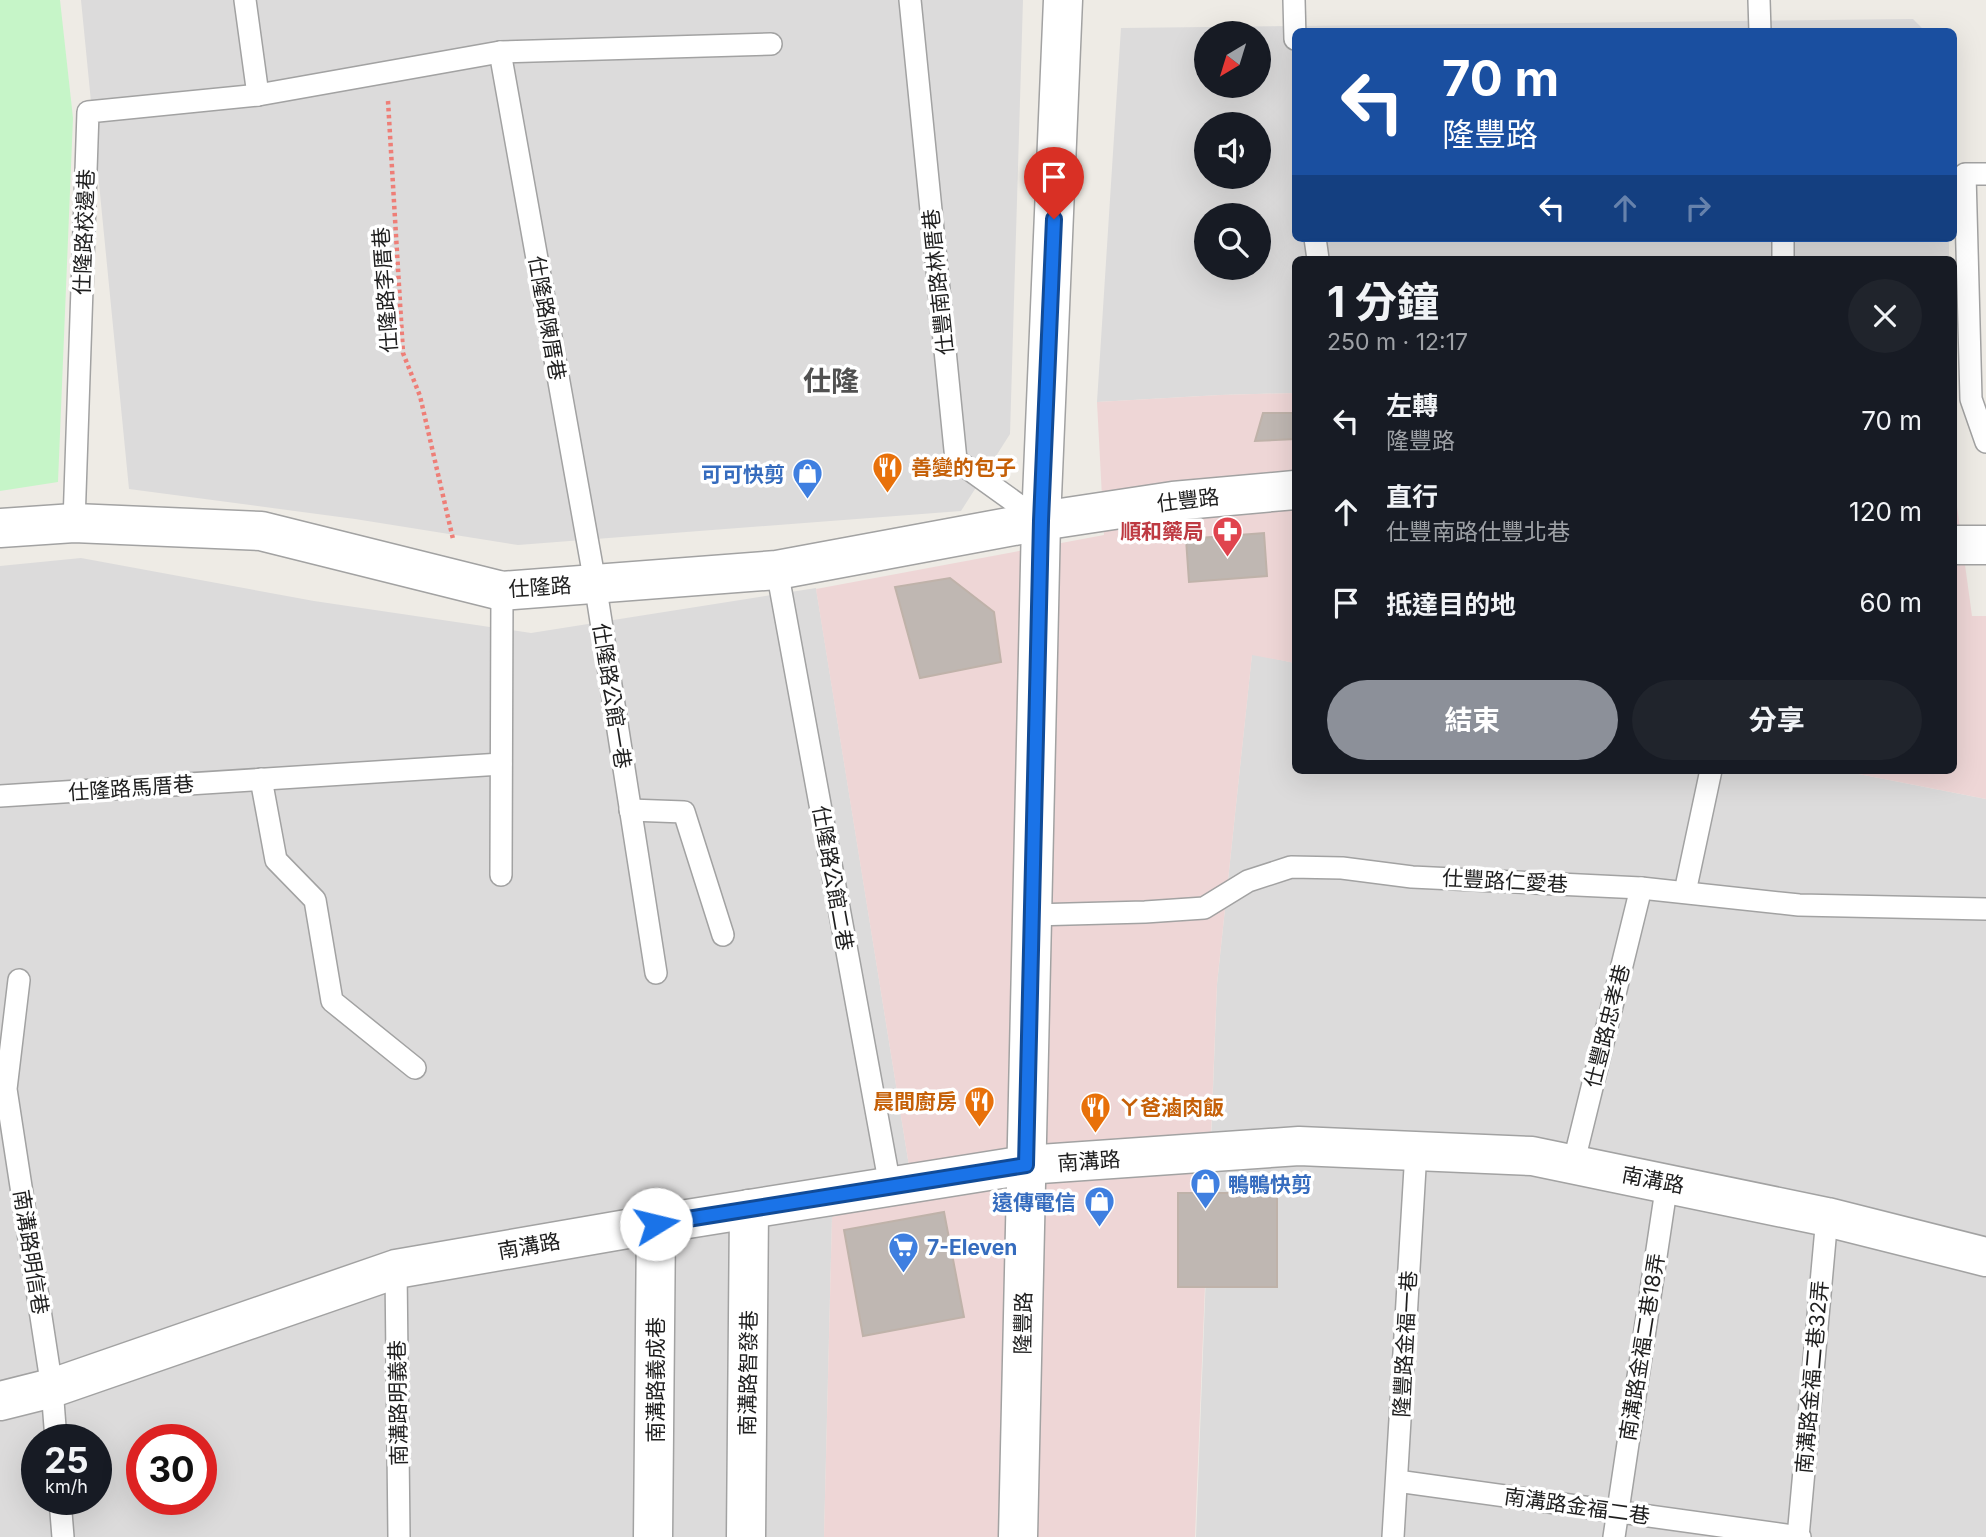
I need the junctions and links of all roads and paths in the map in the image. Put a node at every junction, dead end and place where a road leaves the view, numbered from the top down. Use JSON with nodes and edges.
{"nodes":[{"id":1,"x":245,"y":0,"type":"edge"},
{"id":2,"x":910,"y":0,"type":"edge"},
{"id":3,"x":1063,"y":0,"type":"edge"},
{"id":4,"x":1294,"y":0,"type":"edge"},
{"id":5,"x":1759,"y":0,"type":"edge"},
{"id":6,"x":1295,"y":28,"type":"edge"},
{"id":7,"x":1760,"y":28,"type":"edge"},
{"id":8,"x":771,"y":44,"type":"dead end"},
{"id":9,"x":500,"y":52,"type":"junction"},
{"id":10,"x":387,"y":72,"type":"junction"},
{"id":11,"x":258,"y":95,"type":"junction"},
{"id":12,"x":1986,"y":174,"type":"edge"},
{"id":13,"x":1986,"y":442,"type":"edge"},
{"id":14,"x":1292,"y":490,"type":"edge"},
{"id":15,"x":1041,"y":521,"type":"junction"},
{"id":16,"x":74,"y":523,"type":"junction"},
{"id":17,"x":0,"y":528,"type":"edge"},
{"id":18,"x":1957,"y":545,"type":"edge"},
{"id":19,"x":1986,"y":545,"type":"edge"},
{"id":20,"x":777,"y":570,"type":"junction"},
{"id":21,"x":463,"y":581,"type":"junction"},
{"id":22,"x":595,"y":583,"type":"junction"},
{"id":23,"x":502,"y":591,"type":"junction"},
{"id":24,"x":502,"y":764,"type":"junction"},
{"id":25,"x":1710,"y":774,"type":"edge"},
{"id":26,"x":261,"y":779,"type":"junction"},
{"id":27,"x":0,"y":796,"type":"edge"},
{"id":28,"x":630,"y":810,"type":"junction"},
{"id":29,"x":500,"y":875,"type":"dead end"},
{"id":30,"x":1641,"y":888,"type":"junction"},
{"id":31,"x":1685,"y":892,"type":"junction"},
{"id":32,"x":1986,"y":909,"type":"edge"},
{"id":33,"x":1032,"y":915,"type":"junction"},
{"id":34,"x":723,"y":935,"type":"dead end"},
{"id":35,"x":656,"y":973,"type":"dead end"},
{"id":36,"x":19,"y":980,"type":"dead end"},
{"id":37,"x":415,"y":1068,"type":"dead end"},
{"id":38,"x":1416,"y":1151,"type":"junction"},
{"id":39,"x":1026,"y":1165,"type":"junction"},
{"id":40,"x":1573,"y":1165,"type":"junction"},
{"id":41,"x":1667,"y":1183,"type":"junction"},
{"id":42,"x":890,"y":1186,"type":"junction"},
{"id":43,"x":750,"y":1209,"type":"junction"},
{"id":44,"x":1827,"y":1217,"type":"junction"},
{"id":45,"x":656,"y":1224,"type":"junction"},
{"id":46,"x":1986,"y":1257,"type":"edge"},
{"id":47,"x":396,"y":1269,"type":"junction"},
{"id":48,"x":52,"y":1388,"type":"junction"},
{"id":49,"x":0,"y":1401,"type":"edge"},
{"id":50,"x":55,"y":1424,"type":"edge"},
{"id":51,"x":1396,"y":1481,"type":"junction"},
{"id":52,"x":1617,"y":1512,"type":"junction"},
{"id":53,"x":61,"y":1515,"type":"edge"},
{"id":54,"x":62,"y":1537,"type":"edge"},
{"id":55,"x":399,"y":1537,"type":"edge"},
{"id":56,"x":653,"y":1537,"type":"edge"},
{"id":57,"x":746,"y":1537,"type":"edge"},
{"id":58,"x":1018,"y":1537,"type":"edge"},
{"id":59,"x":1393,"y":1537,"type":"edge"},
{"id":60,"x":1614,"y":1537,"type":"edge"},
{"id":61,"x":1799,"y":1537,"type":"edge"}],
"edges":[{"from":1,"to":11,"type":"lane"},
{"from":2,"to":15,"type":"lane","name":"仕豐南路林厝巷"},
{"from":3,"to":15,"type":"street","name":"隆豐路"},
{"from":4,"to":6,"type":"lane"},
{"from":5,"to":7,"type":"lane"},
{"from":8,"to":9,"type":"lane","name":"仕隆路校邊巷"},
{"from":9,"to":10,"type":"lane","name":"仕隆路校邊巷"},
{"from":9,"to":22,"type":"lane","name":"仕隆路陳厝巷"},
{"from":10,"to":11,"type":"lane","name":"仕隆路校邊巷"},
{"from":10,"to":21,"type":"path","name":"仕隆路李厝巷"},
{"from":11,"to":16,"type":"lane","name":"仕隆路校邊巷"},
{"from":12,"to":13,"type":"lane"},
{"from":14,"to":15,"type":"street","name":"仕豐路"},
{"from":15,"to":20,"type":"street","name":"仕隆路"},
{"from":15,"to":33,"type":"street","name":"隆豐路"},
{"from":16,"to":17,"type":"street","name":"仕隆路"},
{"from":16,"to":21,"type":"street","name":"仕隆路"},
{"from":18,"to":19,"type":"street"},
{"from":20,"to":22,"type":"street","name":"仕隆路"},
{"from":20,"to":42,"type":"lane","name":"仕隆路公館二巷"},
{"from":21,"to":23,"type":"street","name":"仕隆路"},
{"from":22,"to":23,"type":"street","name":"仕隆路"},
{"from":22,"to":28,"type":"lane","name":"仕隆路公館一巷"},
{"from":23,"to":24,"type":"lane"},
{"from":24,"to":26,"type":"lane","name":"仕隆路馬厝巷"},
{"from":24,"to":29,"type":"lane"},
{"from":25,"to":31,"type":"lane"},
{"from":26,"to":27,"type":"lane","name":"仕隆路馬厝巷"},
{"from":26,"to":37,"type":"lane"},
{"from":28,"to":34,"type":"lane"},
{"from":28,"to":35,"type":"lane","name":"仕隆路公館一巷"},
{"from":30,"to":31,"type":"lane","name":"仕豐路仁愛巷"},
{"from":30,"to":33,"type":"lane","name":"仕豐路仁愛巷"},
{"from":30,"to":40,"type":"lane","name":"仕豐路忠孝巷"},
{"from":31,"to":32,"type":"lane","name":"仕豐路仁愛巷"},
{"from":33,"to":39,"type":"street","name":"隆豐路"},
{"from":36,"to":48,"type":"lane","name":"南溝路明信巷"},
{"from":38,"to":39,"type":"street","name":"南溝路"},
{"from":38,"to":40,"type":"street","name":"南溝路"},
{"from":38,"to":51,"type":"lane","name":"隆豐路金福一巷"},
{"from":39,"to":42,"type":"street","name":"南溝路"},
{"from":39,"to":58,"type":"street","name":"隆豐路"},
{"from":40,"to":41,"type":"street","name":"南溝路"},
{"from":41,"to":44,"type":"street","name":"南溝路"},
{"from":41,"to":52,"type":"lane","name":"南溝路金福二巷18弄"},
{"from":42,"to":43,"type":"street","name":"南溝路"},
{"from":43,"to":45,"type":"street","name":"南溝路"},
{"from":43,"to":57,"type":"street","name":"南溝路智發巷"},
{"from":44,"to":46,"type":"street","name":"南溝路"},
{"from":44,"to":61,"type":"lane","name":"南溝路金福二巷32弄"},
{"from":45,"to":47,"type":"street","name":"南溝路"},
{"from":45,"to":56,"type":"street","name":"南溝路義成巷"},
{"from":47,"to":48,"type":"street","name":"南溝路"},
{"from":47,"to":55,"type":"lane","name":"南溝路明義巷"},
{"from":48,"to":49,"type":"street","name":"南溝路"},
{"from":48,"to":50,"type":"lane","name":"南溝路明信巷"},
{"from":51,"to":52,"type":"lane","name":"南溝路金福二巷"},
{"from":51,"to":59,"type":"lane","name":"隆豐路金福一巷"},
{"from":52,"to":60,"type":"lane","name":"南溝路金福二巷18弄"},
{"from":52,"to":61,"type":"lane","name":"南溝路金福二巷"},
{"from":53,"to":54,"type":"lane"}]}
